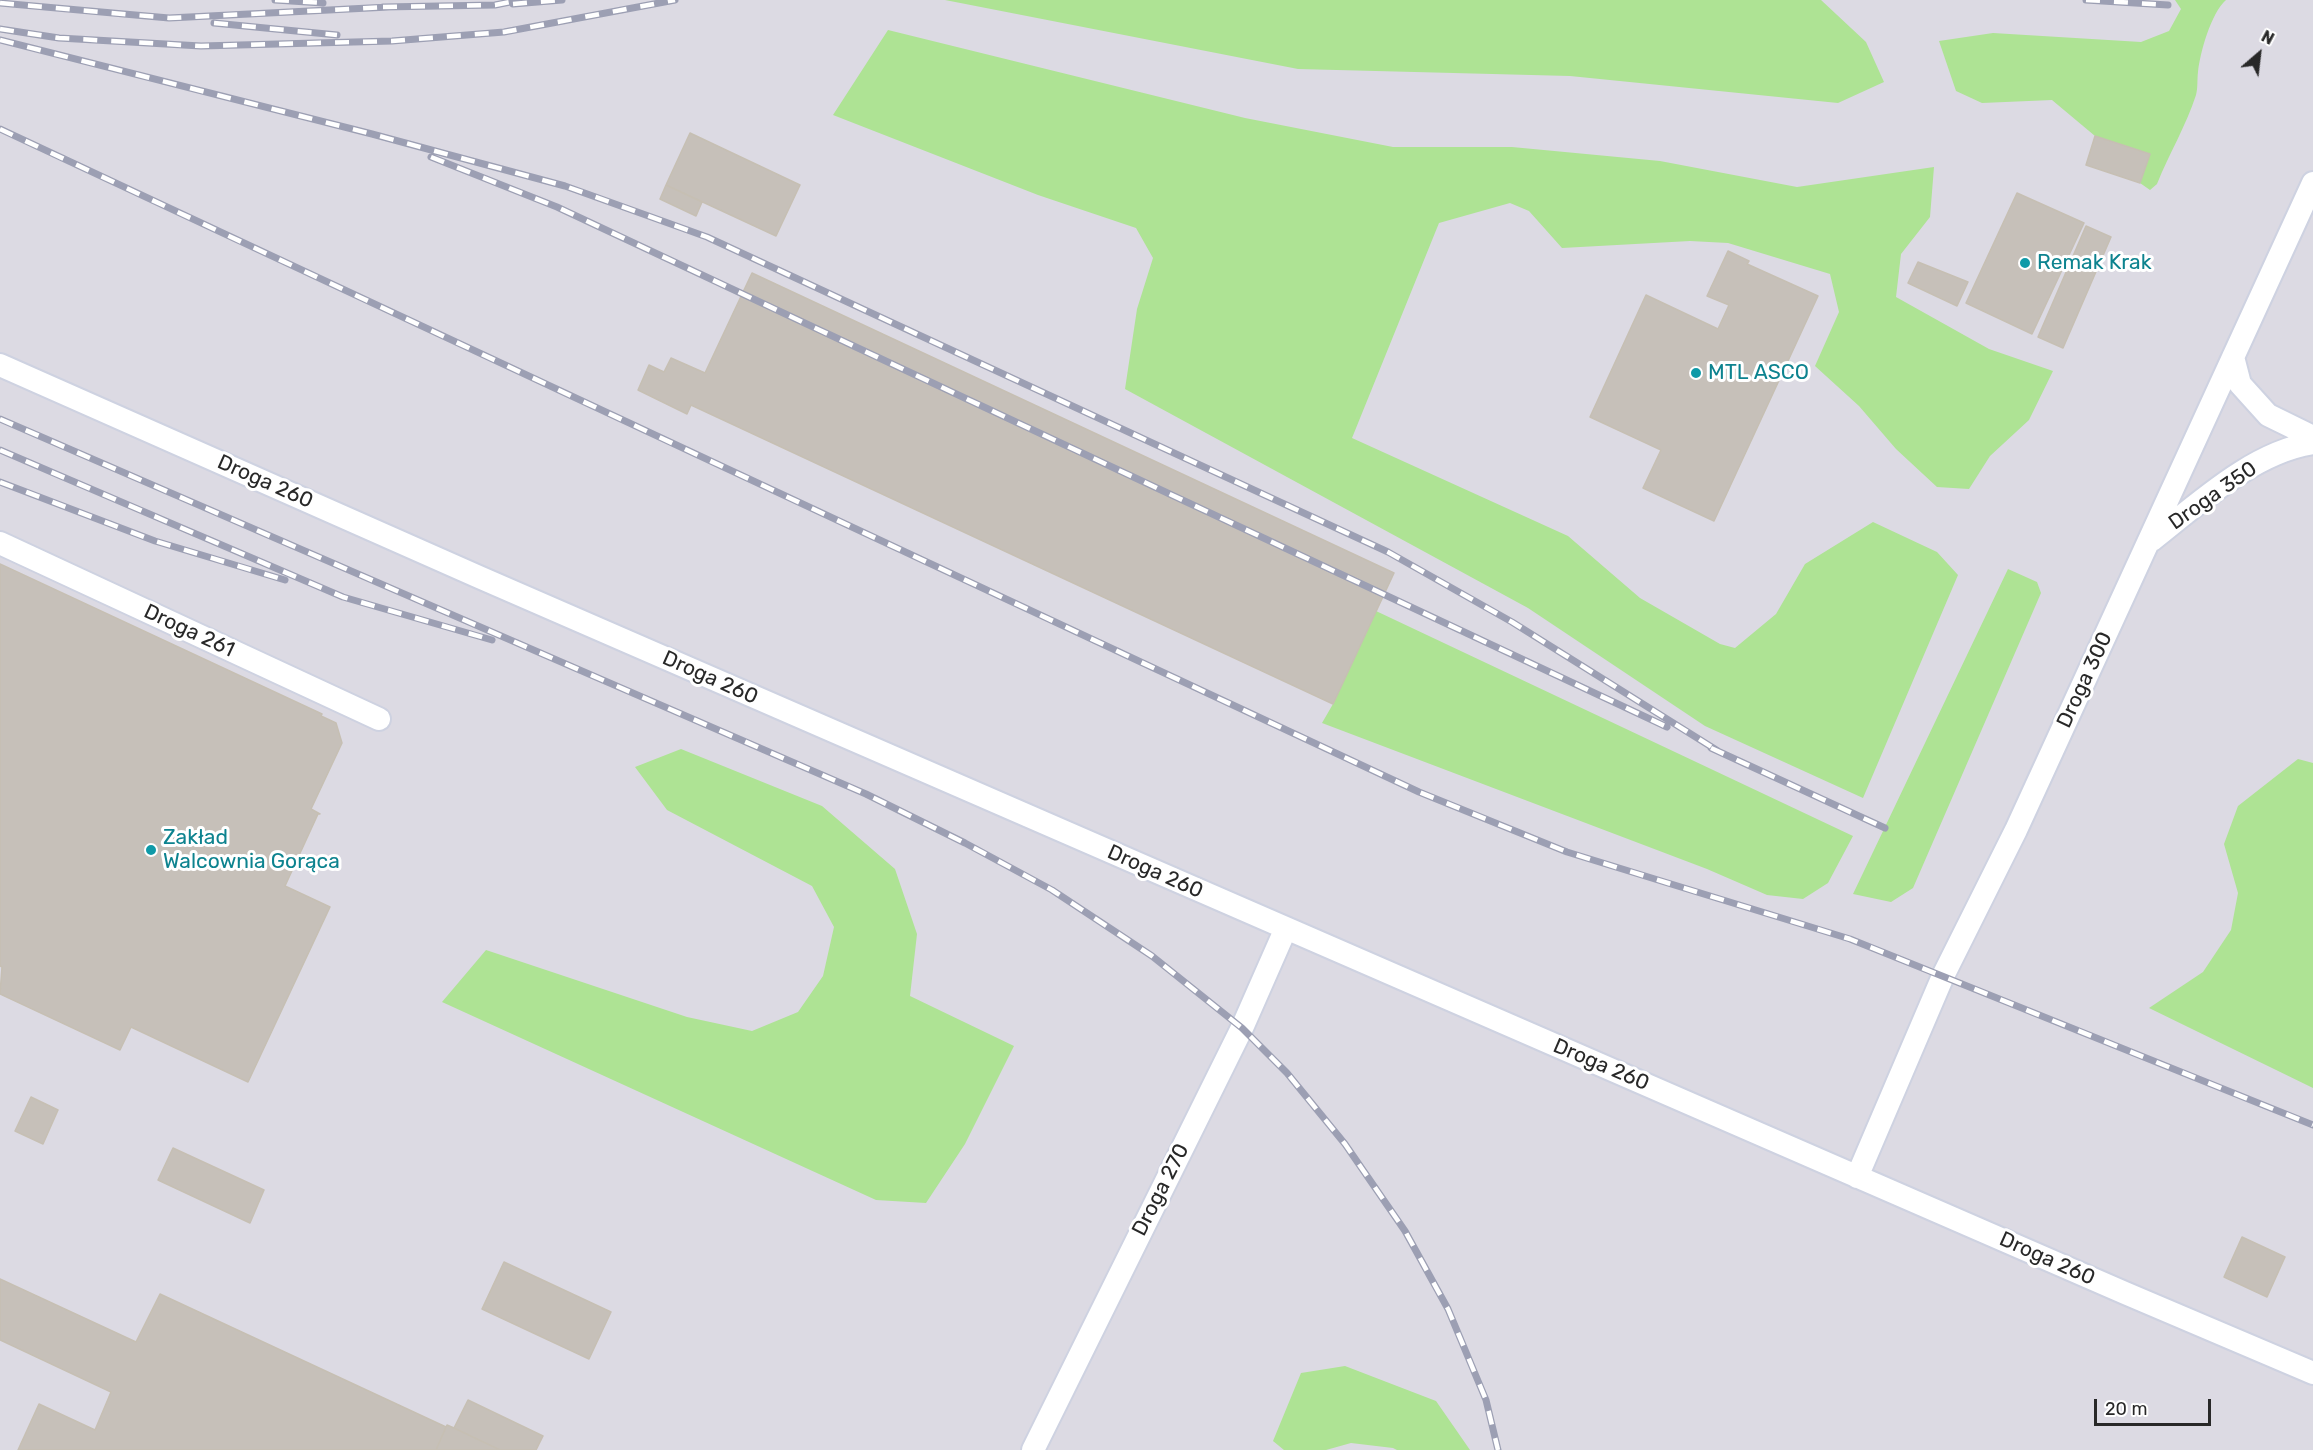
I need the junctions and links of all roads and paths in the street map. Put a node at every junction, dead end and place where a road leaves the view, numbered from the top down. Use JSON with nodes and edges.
{"nodes":[{"id":1,"x":2313,"y":183,"type":"edge"},
{"id":2,"x":2233,"y":357,"type":"junction"},
{"id":3,"x":0,"y":365,"type":"edge"},
{"id":4,"x":2313,"y":437,"type":"edge"},
{"id":5,"x":2313,"y":442,"type":"edge"},
{"id":6,"x":0,"y":543,"type":"edge"},
{"id":7,"x":2148,"y":543,"type":"junction"},
{"id":8,"x":379,"y":719,"type":"dead end"},
{"id":9,"x":1286,"y":928,"type":"junction"},
{"id":10,"x":1857,"y":1177,"type":"junction"},
{"id":11,"x":2313,"y":1373,"type":"edge"},
{"id":12,"x":1033,"y":1450,"type":"edge"}],
"edges":[{"from":1,"to":2,"type":"lane","name":"Droga 300"},
{"from":2,"to":4,"type":"lane"},
{"from":2,"to":7,"type":"lane","name":"Droga 300"},
{"from":3,"to":9,"type":"lane","name":"Droga 260"},
{"from":5,"to":7,"type":"lane","name":"Droga 350"},
{"from":6,"to":8,"type":"lane","name":"Droga 261"},
{"from":7,"to":10,"type":"lane","name":"Droga 300"},
{"from":9,"to":10,"type":"lane","name":"Droga 260"},
{"from":9,"to":12,"type":"lane","name":"Droga 270"},
{"from":10,"to":11,"type":"lane","name":"Droga 260"}]}
